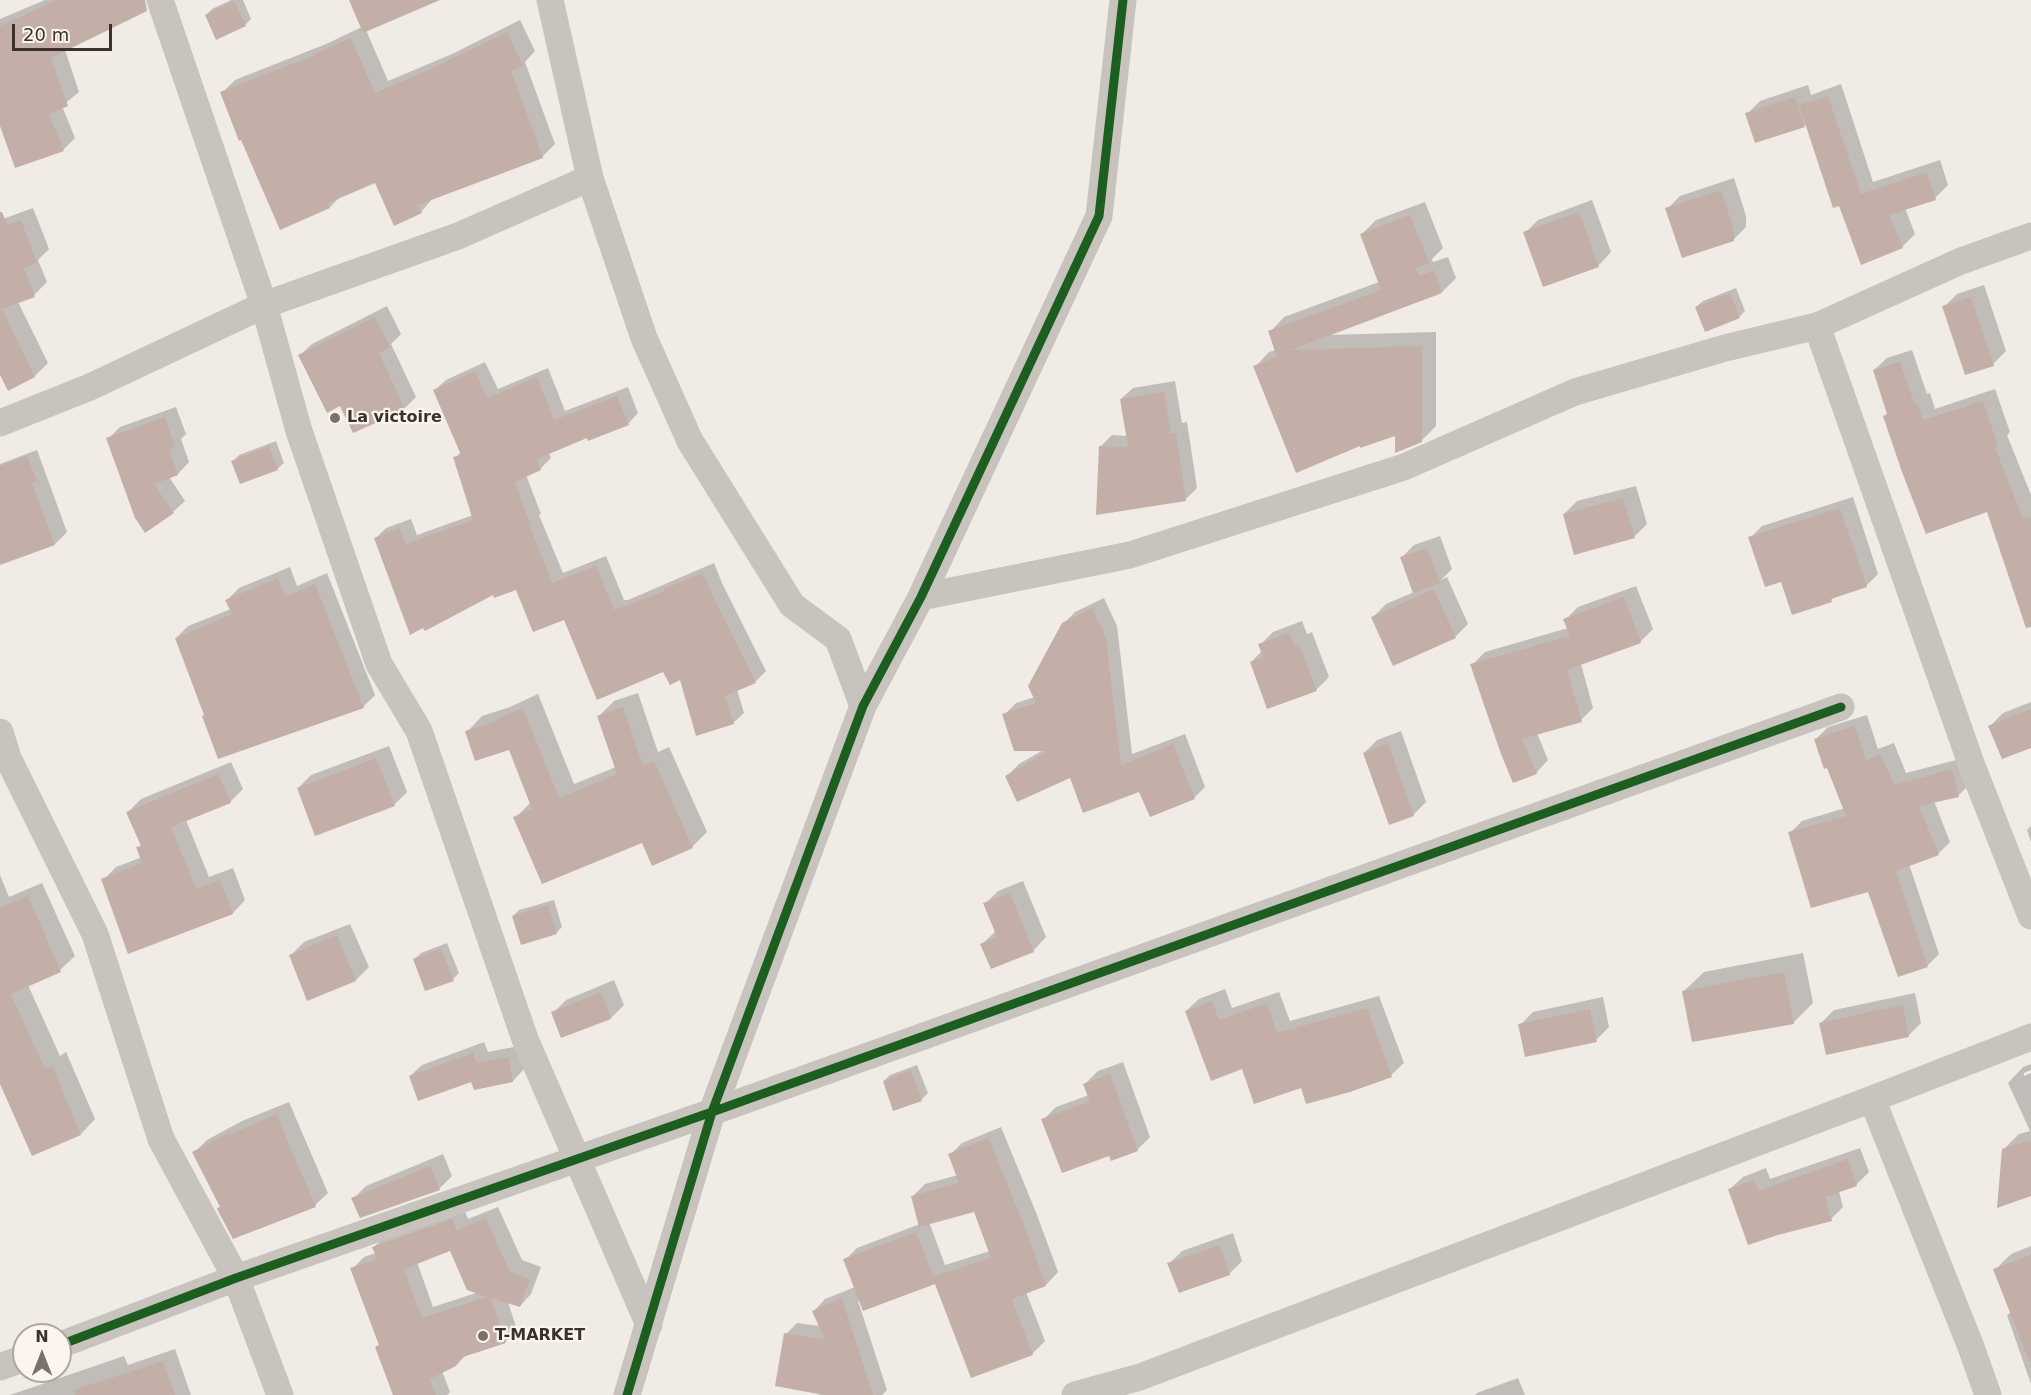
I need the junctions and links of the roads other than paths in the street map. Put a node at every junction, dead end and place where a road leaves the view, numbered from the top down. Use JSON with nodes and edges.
{"nodes":[{"id":1,"x":160,"y":0,"type":"edge"},
{"id":2,"x":550,"y":0,"type":"edge"},
{"id":3,"x":1123,"y":0,"type":"edge"},
{"id":4,"x":590,"y":178,"type":"junction"},
{"id":5,"x":2031,"y":236,"type":"edge"},
{"id":6,"x":264,"y":305,"type":"junction"},
{"id":7,"x":1817,"y":326,"type":"junction"},
{"id":8,"x":0,"y":423,"type":"edge"},
{"id":9,"x":921,"y":597,"type":"junction"},
{"id":10,"x":863,"y":706,"type":"junction"},
{"id":11,"x":1841,"y":707,"type":"dead end"},
{"id":12,"x":0,"y":732,"type":"edge"},
{"id":13,"x":2031,"y":916,"type":"edge"},
{"id":14,"x":2031,"y":1037,"type":"edge"},
{"id":15,"x":1872,"y":1100,"type":"junction"},
{"id":16,"x":712,"y":1112,"type":"junction"},
{"id":17,"x":578,"y":1158,"type":"junction"},
{"id":18,"x":236,"y":1278,"type":"junction"},
{"id":19,"x":649,"y":1325,"type":"junction"},
{"id":20,"x":72,"y":1340,"type":"edge"},
{"id":21,"x":280,"y":1395,"type":"edge"},
{"id":22,"x":627,"y":1395,"type":"edge"},
{"id":23,"x":1076,"y":1395,"type":"edge"},
{"id":24,"x":1988,"y":1395,"type":"edge"}],
"edges":[{"from":1,"to":6,"type":"street"},
{"from":2,"to":4,"type":"street"},
{"from":3,"to":9,"type":"street"},
{"from":4,"to":6,"type":"street"},
{"from":4,"to":10,"type":"street"},
{"from":5,"to":7,"type":"street"},
{"from":6,"to":8,"type":"street"},
{"from":6,"to":17,"type":"street"},
{"from":7,"to":9,"type":"street"},
{"from":7,"to":13,"type":"street"},
{"from":9,"to":10,"type":"street"},
{"from":10,"to":16,"type":"street"},
{"from":11,"to":16,"type":"street"},
{"from":12,"to":18,"type":"street"},
{"from":14,"to":15,"type":"street"},
{"from":15,"to":23,"type":"street"},
{"from":15,"to":24,"type":"street"},
{"from":16,"to":17,"type":"street"},
{"from":16,"to":19,"type":"street"},
{"from":17,"to":18,"type":"street"},
{"from":17,"to":19,"type":"street"},
{"from":18,"to":20,"type":"street"},
{"from":18,"to":21,"type":"street"},
{"from":19,"to":22,"type":"street"}]}
